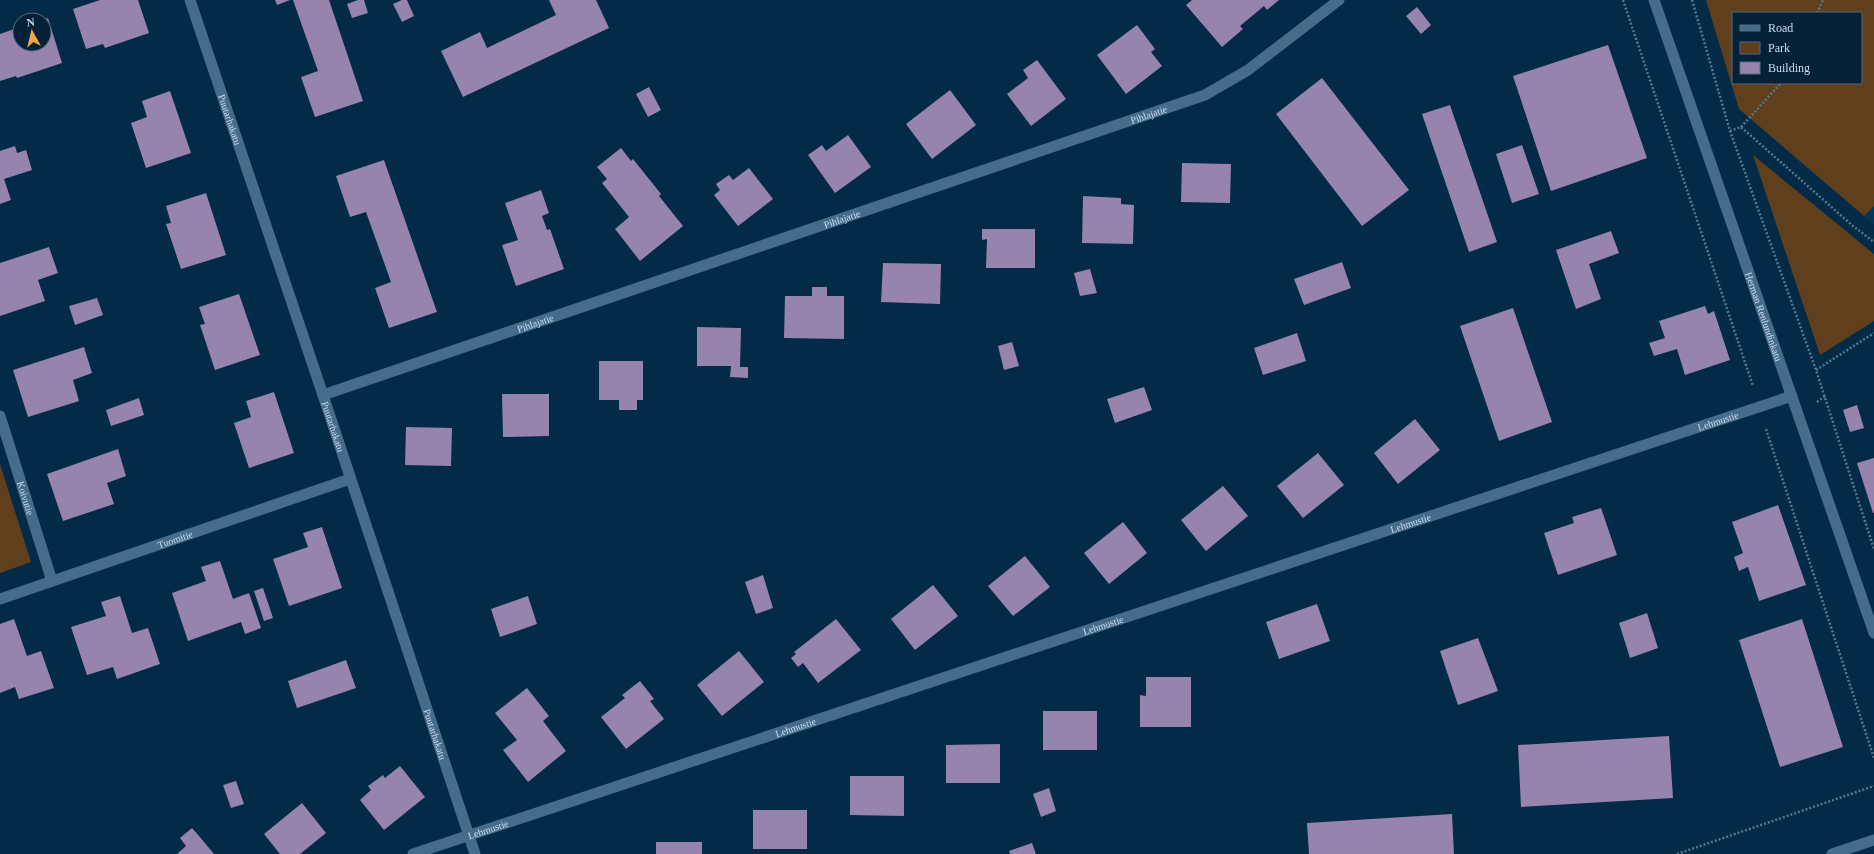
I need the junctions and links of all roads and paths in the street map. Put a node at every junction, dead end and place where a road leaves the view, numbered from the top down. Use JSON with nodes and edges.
{"nodes":[{"id":1,"x":190,"y":0,"type":"edge"},
{"id":2,"x":1339,"y":0,"type":"edge"},
{"id":3,"x":1623,"y":0,"type":"edge"},
{"id":4,"x":1654,"y":0,"type":"edge"},
{"id":5,"x":1692,"y":0,"type":"edge"},
{"id":6,"x":1824,"y":0,"type":"edge"},
{"id":7,"x":1818,"y":12,"type":"edge"},
{"id":8,"x":1780,"y":84,"type":"edge"},
{"id":9,"x":1741,"y":127,"type":"junction"},
{"id":10,"x":1730,"y":131,"type":"junction"},
{"id":11,"x":1874,"y":242,"type":"edge"},
{"id":12,"x":1874,"y":333,"type":"edge"},
{"id":13,"x":1816,"y":370,"type":"junction"},
{"id":14,"x":324,"y":395,"type":"junction"},
{"id":15,"x":1792,"y":396,"type":"junction"},
{"id":16,"x":1760,"y":407,"type":"junction"},
{"id":17,"x":0,"y":416,"type":"edge"},
{"id":18,"x":350,"y":479,"type":"junction"},
{"id":19,"x":1874,"y":549,"type":"edge"},
{"id":20,"x":52,"y":581,"type":"junction"},
{"id":21,"x":0,"y":598,"type":"edge"},
{"id":22,"x":1874,"y":633,"type":"edge"},
{"id":23,"x":1874,"y":758,"type":"edge"},
{"id":24,"x":1874,"y":786,"type":"edge"},
{"id":25,"x":468,"y":835,"type":"junction"},
{"id":26,"x":1874,"y":840,"type":"edge"},
{"id":27,"x":413,"y":854,"type":"edge"},
{"id":28,"x":475,"y":854,"type":"edge"},
{"id":29,"x":1677,"y":854,"type":"edge"},
{"id":30,"x":1832,"y":854,"type":"edge"}],
"edges":[{"from":1,"to":14,"type":"street","name":"Puutarhakatu"},
{"from":2,"to":14,"type":"street","name":"Pihlajatie"},
{"from":3,"to":16,"type":"path"},
{"from":4,"to":15,"type":"street","name":"Herman Renlundinkatu"},
{"from":5,"to":10,"type":"path"},
{"from":6,"to":7,"type":"path"},
{"from":8,"to":9,"type":"path"},
{"from":9,"to":10,"type":"path"},
{"from":9,"to":11,"type":"path"},
{"from":10,"to":13,"type":"path"},
{"from":12,"to":13,"type":"path"},
{"from":13,"to":19,"type":"path"},
{"from":14,"to":18,"type":"street","name":"Puutarhakatu"},
{"from":15,"to":16,"type":"street","name":"Lehmustie"},
{"from":15,"to":22,"type":"street","name":"Herman Renlundinkatu"},
{"from":16,"to":23,"type":"path"},
{"from":16,"to":25,"type":"street","name":"Lehmustie"},
{"from":17,"to":20,"type":"street","name":"Koivutie"},
{"from":18,"to":20,"type":"street","name":"Tuomitie"},
{"from":18,"to":25,"type":"street","name":"Puutarhakatu"},
{"from":20,"to":21,"type":"street","name":"Tuomitie"},
{"from":24,"to":29,"type":"path"},
{"from":25,"to":27,"type":"street","name":"Lehmustie"},
{"from":25,"to":28,"type":"street","name":"Puutarhakatu"},
{"from":26,"to":30,"type":"street"}]}
